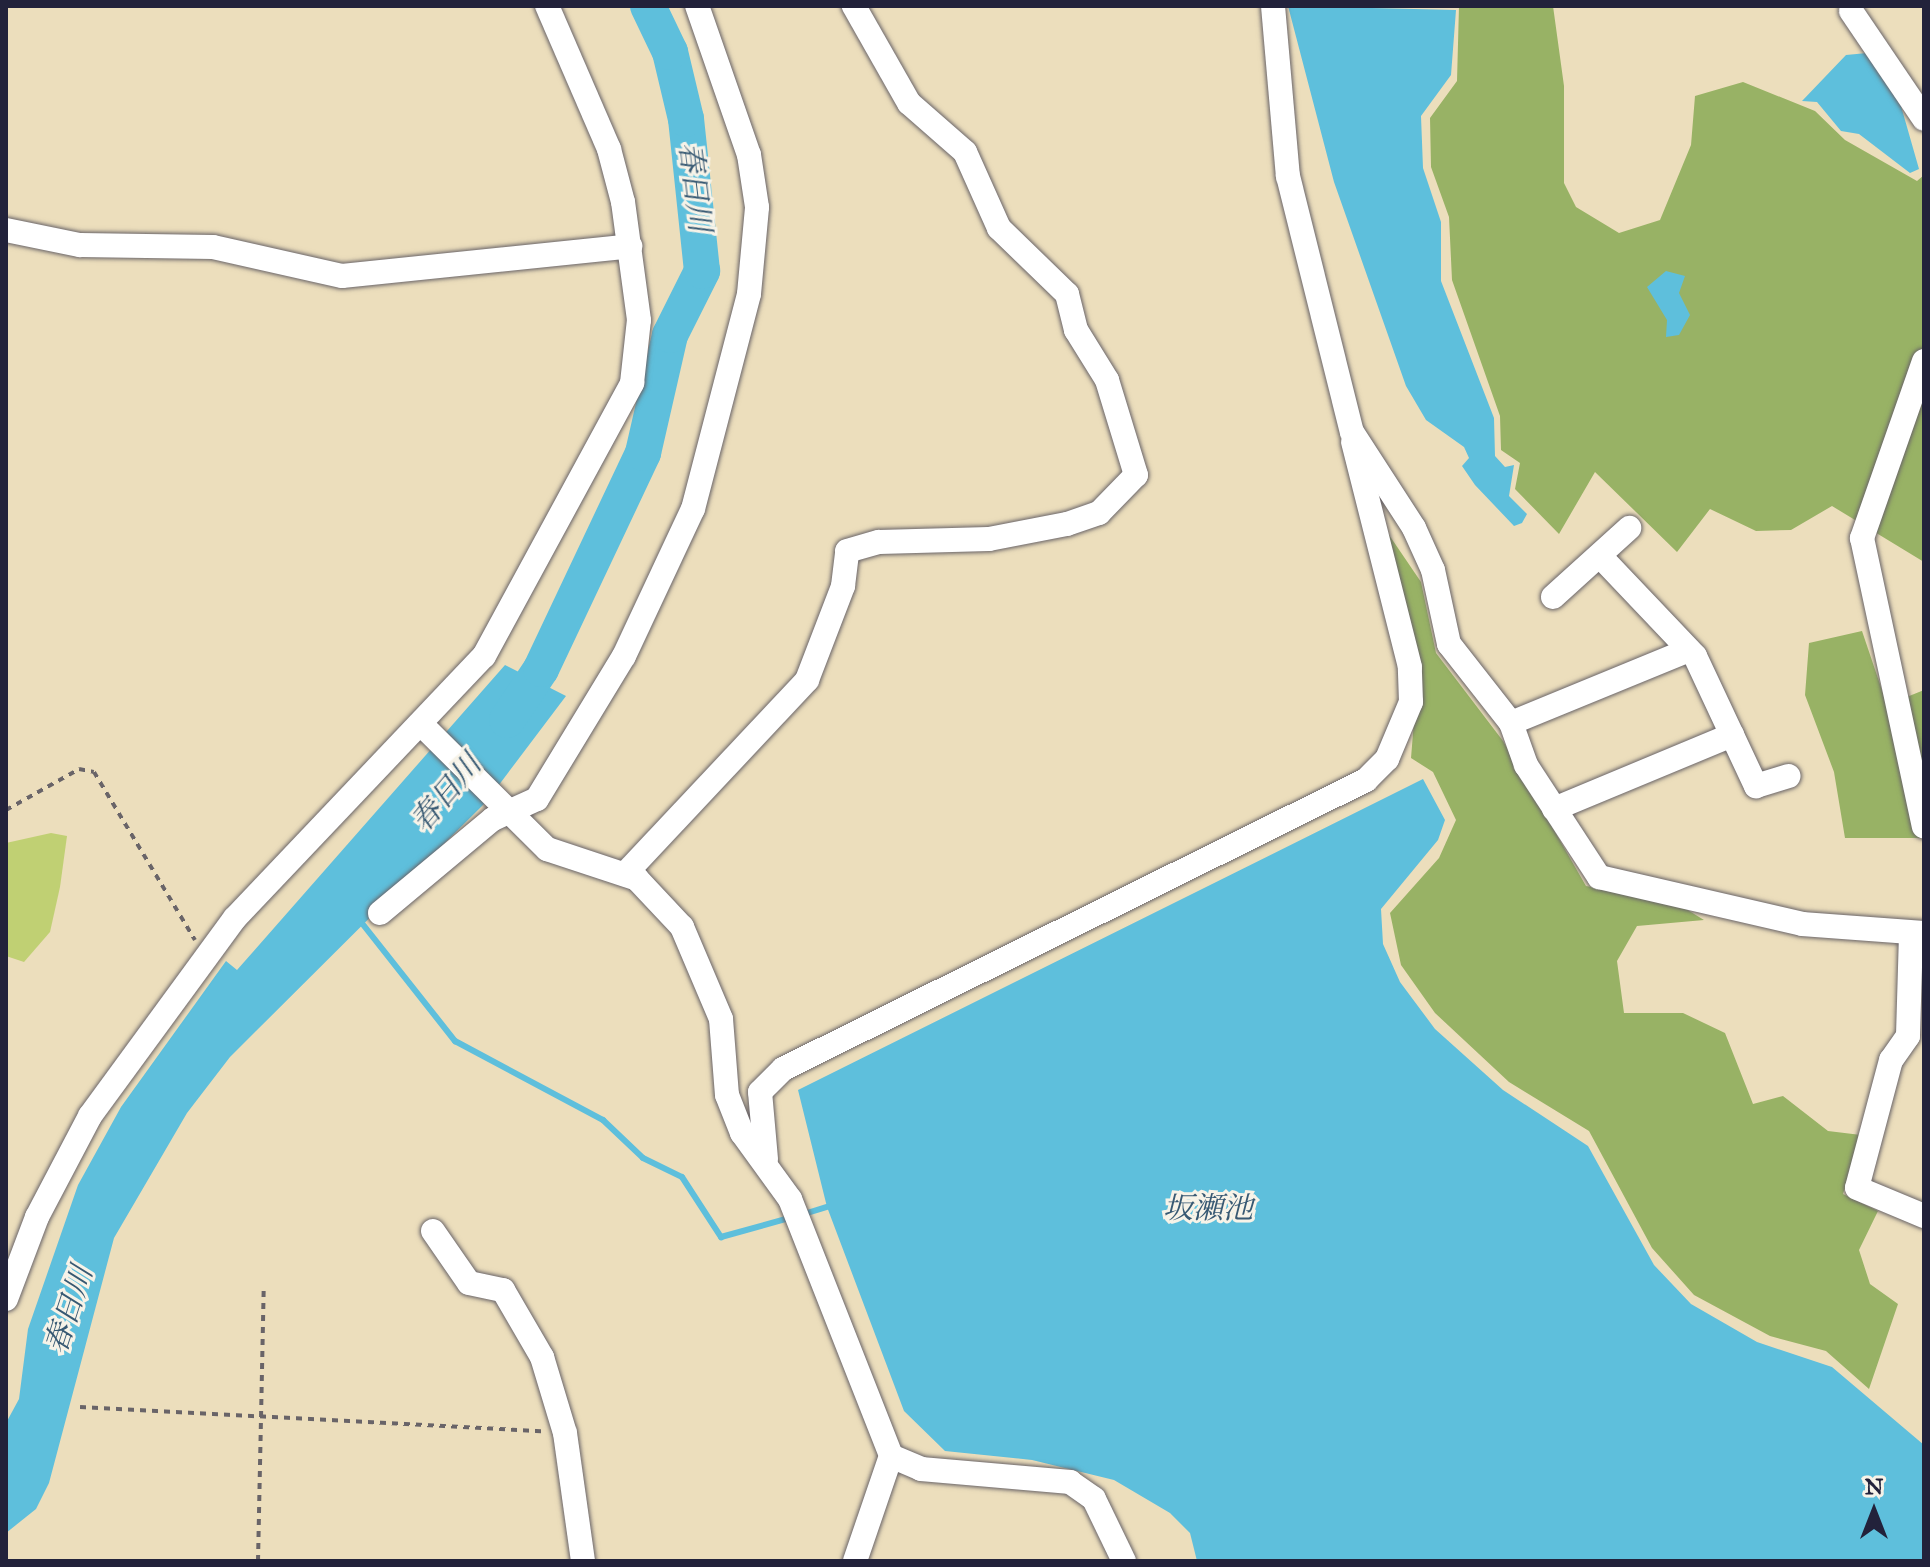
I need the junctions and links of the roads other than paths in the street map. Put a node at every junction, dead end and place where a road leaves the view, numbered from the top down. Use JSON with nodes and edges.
{"nodes":[{"id":1,"x":547,"y":6,"type":"edge"},
{"id":2,"x":697,"y":6,"type":"edge"},
{"id":3,"x":854,"y":6,"type":"edge"},
{"id":4,"x":1273,"y":6,"type":"edge"},
{"id":5,"x":1851,"y":11,"type":"dead end"},
{"id":6,"x":1924,"y":119,"type":"edge"},
{"id":7,"x":6,"y":230,"type":"edge"},
{"id":8,"x":630,"y":246,"type":"junction"},
{"id":9,"x":1924,"y":361,"type":"edge"},
{"id":10,"x":1352,"y":432,"type":"junction"},
{"id":11,"x":1629,"y":528,"type":"dead end"},
{"id":12,"x":1600,"y":556,"type":"junction"},
{"id":13,"x":1553,"y":597,"type":"dead end"},
{"id":14,"x":1689,"y":650,"type":"junction"},
{"id":15,"x":1511,"y":723,"type":"junction"},
{"id":16,"x":426,"y":729,"type":"junction"},
{"id":17,"x":1732,"y":735,"type":"junction"},
{"id":18,"x":1788,"y":776,"type":"dead end"},
{"id":19,"x":511,"y":808,"type":"junction"},
{"id":20,"x":1554,"y":809,"type":"junction"},
{"id":21,"x":1924,"y":826,"type":"edge"},
{"id":22,"x":625,"y":874,"type":"junction"},
{"id":23,"x":380,"y":913,"type":"dead end"},
{"id":24,"x":1917,"y":934,"type":"edge"},
{"id":25,"x":769,"y":1169,"type":"junction"},
{"id":26,"x":1924,"y":1216,"type":"edge"},
{"id":27,"x":433,"y":1231,"type":"dead end"},
{"id":28,"x":6,"y":1299,"type":"edge"},
{"id":29,"x":891,"y":1456,"type":"junction"},
{"id":30,"x":583,"y":1561,"type":"edge"},
{"id":31,"x":855,"y":1561,"type":"edge"},
{"id":32,"x":1124,"y":1561,"type":"edge"}],
"edges":[{"from":1,"to":8,"type":"street"},
{"from":2,"to":19,"type":"street"},
{"from":3,"to":22,"type":"street"},
{"from":4,"to":10,"type":"street"},
{"from":5,"to":6,"type":"street"},
{"from":7,"to":8,"type":"street"},
{"from":8,"to":16,"type":"street"},
{"from":9,"to":21,"type":"street"},
{"from":10,"to":15,"type":"street"},
{"from":10,"to":25,"type":"street"},
{"from":11,"to":12,"type":"street"},
{"from":12,"to":13,"type":"street"},
{"from":12,"to":14,"type":"street"},
{"from":14,"to":15,"type":"street"},
{"from":14,"to":17,"type":"street"},
{"from":15,"to":20,"type":"street"},
{"from":16,"to":19,"type":"street"},
{"from":16,"to":28,"type":"street"},
{"from":17,"to":18,"type":"street"},
{"from":17,"to":20,"type":"street"},
{"from":19,"to":22,"type":"street"},
{"from":19,"to":23,"type":"street"},
{"from":20,"to":24,"type":"street"},
{"from":22,"to":25,"type":"street"},
{"from":24,"to":26,"type":"street"},
{"from":25,"to":29,"type":"street"},
{"from":27,"to":30,"type":"street"},
{"from":29,"to":31,"type":"street"},
{"from":29,"to":32,"type":"street"}]}
